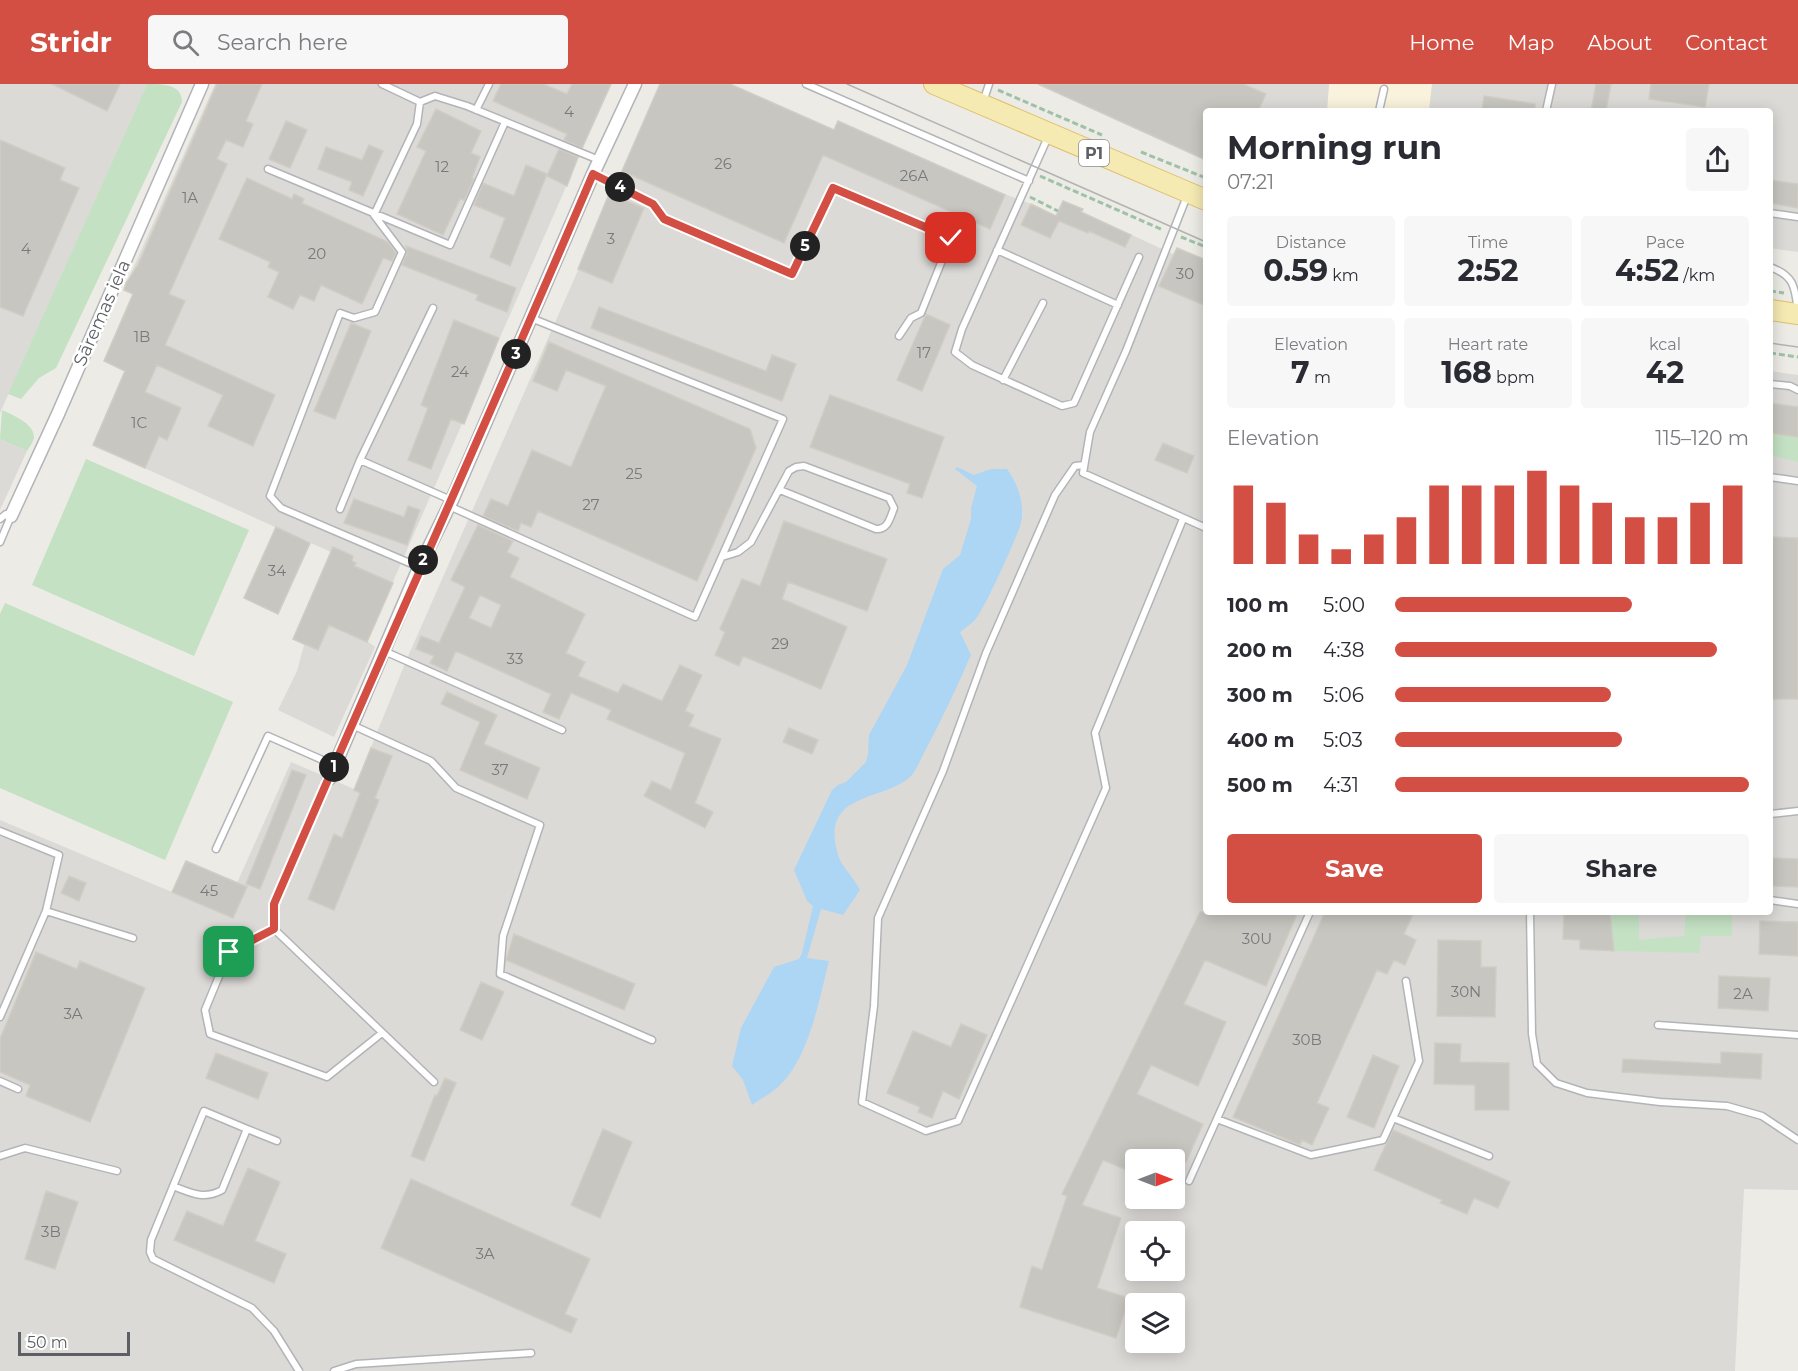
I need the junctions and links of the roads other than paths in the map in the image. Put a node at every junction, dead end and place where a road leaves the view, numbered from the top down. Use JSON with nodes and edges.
{"nodes":[{"id":1,"x":382,"y":84,"type":"edge"},
{"id":2,"x":400,"y":84,"type":"edge"},
{"id":3,"x":489,"y":84,"type":"edge"},
{"id":4,"x":635,"y":84,"type":"edge"},
{"id":5,"x":806,"y":84,"type":"edge"},
{"id":6,"x":934,"y":84,"type":"edge"},
{"id":7,"x":1552,"y":84,"type":"edge"},
{"id":8,"x":198,"y":85,"type":"edge"},
{"id":9,"x":989,"y":85,"type":"edge"},
{"id":10,"x":1384,"y":89,"type":"dead end"},
{"id":11,"x":397,"y":91,"type":"junction"},
{"id":12,"x":420,"y":102,"type":"junction"},
{"id":13,"x":982,"y":105,"type":"junction"},
{"id":14,"x":1380,"y":108,"type":"edge"},
{"id":15,"x":1547,"y":108,"type":"edge"},
{"id":16,"x":476,"y":110,"type":"junction"},
{"id":17,"x":505,"y":122,"type":"junction"},
{"id":18,"x":1049,"y":135,"type":"junction"},
{"id":19,"x":599,"y":161,"type":"junction"},
{"id":20,"x":268,"y":169,"type":"dead end"},
{"id":21,"x":593,"y":174,"type":"junction"},
{"id":22,"x":1029,"y":181,"type":"junction"},
{"id":23,"x":1197,"y":197,"type":"edge"},
{"id":24,"x":1773,"y":213,"type":"edge"},
{"id":25,"x":375,"y":214,"type":"junction"},
{"id":26,"x":1798,"y":217,"type":"edge"},
{"id":27,"x":997,"y":250,"type":"junction"},
{"id":28,"x":1139,"y":257,"type":"dead end"},
{"id":29,"x":1773,"y":268,"type":"edge"},
{"id":30,"x":1043,"y":303,"type":"dead end"},
{"id":31,"x":1118,"y":305,"type":"junction"},
{"id":32,"x":433,"y":308,"type":"dead end"},
{"id":33,"x":1773,"y":310,"type":"edge"},
{"id":34,"x":1798,"y":313,"type":"edge"},
{"id":35,"x":531,"y":318,"type":"junction"},
{"id":36,"x":899,"y":336,"type":"dead end"},
{"id":37,"x":1003,"y":380,"type":"junction"},
{"id":38,"x":1773,"y":384,"type":"edge"},
{"id":39,"x":1798,"y":390,"type":"edge"},
{"id":40,"x":360,"y":460,"type":"junction"},
{"id":41,"x":1084,"y":465,"type":"junction"},
{"id":42,"x":1773,"y":478,"type":"edge"},
{"id":43,"x":1798,"y":481,"type":"edge"},
{"id":44,"x":780,"y":490,"type":"junction"},
{"id":45,"x":451,"y":503,"type":"junction"},
{"id":46,"x":340,"y":509,"type":"dead end"},
{"id":47,"x":5,"y":517,"type":"edge"},
{"id":48,"x":1183,"y":519,"type":"junction"},
{"id":49,"x":1203,"y":527,"type":"edge"},
{"id":50,"x":0,"y":542,"type":"edge"},
{"id":51,"x":722,"y":557,"type":"junction"},
{"id":52,"x":419,"y":568,"type":"junction"},
{"id":53,"x":383,"y":651,"type":"junction"},
{"id":54,"x":352,"y":725,"type":"junction"},
{"id":55,"x":562,"y":730,"type":"dead end"},
{"id":56,"x":334,"y":765,"type":"junction"},
{"id":57,"x":329,"y":779,"type":"joint"},
{"id":58,"x":1798,"y":811,"type":"edge"},
{"id":59,"x":1773,"y":814,"type":"edge"},
{"id":60,"x":0,"y":831,"type":"edge"},
{"id":61,"x":216,"y":849,"type":"dead end"},
{"id":62,"x":1773,"y":900,"type":"edge"},
{"id":63,"x":1798,"y":904,"type":"edge"},
{"id":64,"x":46,"y":911,"type":"junction"},
{"id":65,"x":1309,"y":915,"type":"edge"},
{"id":66,"x":1530,"y":915,"type":"edge"},
{"id":67,"x":274,"y":929,"type":"junction"},
{"id":68,"x":133,"y":938,"type":"dead end"},
{"id":69,"x":1406,"y":981,"type":"dead end"},
{"id":70,"x":0,"y":1017,"type":"edge"},
{"id":71,"x":1658,"y":1025,"type":"dead end"},
{"id":72,"x":382,"y":1033,"type":"junction"},
{"id":73,"x":1798,"y":1035,"type":"edge"},
{"id":74,"x":652,"y":1040,"type":"dead end"},
{"id":75,"x":0,"y":1081,"type":"edge"},
{"id":76,"x":434,"y":1082,"type":"dead end"},
{"id":77,"x":18,"y":1089,"type":"dead end"},
{"id":78,"x":1393,"y":1118,"type":"junction"},
{"id":79,"x":1217,"y":1119,"type":"junction"},
{"id":80,"x":247,"y":1129,"type":"junction"},
{"id":81,"x":1798,"y":1140,"type":"edge"},
{"id":82,"x":277,"y":1141,"type":"dead end"},
{"id":83,"x":0,"y":1156,"type":"edge"},
{"id":84,"x":1489,"y":1156,"type":"dead end"},
{"id":85,"x":117,"y":1171,"type":"dead end"},
{"id":86,"x":1189,"y":1181,"type":"dead end"},
{"id":87,"x":173,"y":1186,"type":"junction"},
{"id":88,"x":531,"y":1353,"type":"dead end"},
{"id":89,"x":299,"y":1371,"type":"edge"},
{"id":90,"x":334,"y":1371,"type":"edge"}],
"edges":[{"from":1,"to":11,"type":"lane"},
{"from":2,"to":11,"type":"lane"},
{"from":3,"to":16,"type":"lane"},
{"from":4,"to":19,"type":"street"},
{"from":5,"to":22,"type":"lane"},
{"from":6,"to":13,"type":"main road","number":"P1"},
{"from":7,"to":15,"type":"lane"},
{"from":8,"to":47,"type":"street","name":"Sāremas iela"},
{"from":9,"to":13,"type":"lane"},
{"from":10,"to":14,"type":"lane"},
{"from":11,"to":12,"type":"lane"},
{"from":12,"to":16,"type":"lane"},
{"from":12,"to":25,"type":"lane"},
{"from":13,"to":18,"type":"main road","number":"P1"},
{"from":16,"to":17,"type":"lane"},
{"from":17,"to":19,"type":"lane"},
{"from":17,"to":25,"type":"lane"},
{"from":18,"to":22,"type":"lane"},
{"from":18,"to":23,"type":"main road","number":"P1"},
{"from":19,"to":21,"type":"street"},
{"from":20,"to":25,"type":"lane"},
{"from":21,"to":35,"type":"street"},
{"from":21,"to":36,"type":"lane"},
{"from":22,"to":27,"type":"lane"},
{"from":23,"to":41,"type":"lane"},
{"from":24,"to":26,"type":"lane"},
{"from":25,"to":52,"type":"lane"},
{"from":27,"to":31,"type":"lane"},
{"from":27,"to":37,"type":"lane"},
{"from":28,"to":31,"type":"lane"},
{"from":29,"to":34,"type":"lane"},
{"from":30,"to":37,"type":"lane"},
{"from":31,"to":37,"type":"lane"},
{"from":32,"to":40,"type":"lane"},
{"from":33,"to":34,"type":"main road"},
{"from":35,"to":45,"type":"street"},
{"from":35,"to":51,"type":"lane"},
{"from":38,"to":39,"type":"lane"},
{"from":40,"to":45,"type":"lane"},
{"from":40,"to":46,"type":"lane"},
{"from":41,"to":48,"type":"lane"},
{"from":41,"to":48,"type":"lane"},
{"from":42,"to":43,"type":"lane"},
{"from":44,"to":44,"type":"lane"},
{"from":44,"to":51,"type":"lane"},
{"from":45,"to":51,"type":"lane"},
{"from":45,"to":52,"type":"street"},
{"from":47,"to":50,"type":"lane","name":"Sāremas iela"},
{"from":48,"to":49,"type":"lane"},
{"from":52,"to":53,"type":"street"},
{"from":53,"to":54,"type":"street"},
{"from":53,"to":55,"type":"lane"},
{"from":54,"to":56,"type":"street"},
{"from":54,"to":74,"type":"lane"},
{"from":56,"to":57,"type":"street"},
{"from":56,"to":61,"type":"lane"},
{"from":57,"to":67,"type":"lane"},
{"from":58,"to":59,"type":"lane"},
{"from":60,"to":64,"type":"lane"},
{"from":62,"to":63,"type":"lane"},
{"from":64,"to":68,"type":"lane"},
{"from":64,"to":70,"type":"lane"},
{"from":65,"to":79,"type":"lane"},
{"from":66,"to":81,"type":"lane"},
{"from":67,"to":72,"type":"lane"},
{"from":67,"to":72,"type":"lane"},
{"from":69,"to":78,"type":"lane"},
{"from":71,"to":73,"type":"lane"},
{"from":72,"to":76,"type":"lane"},
{"from":75,"to":77,"type":"lane"},
{"from":78,"to":79,"type":"lane"},
{"from":78,"to":84,"type":"lane"},
{"from":79,"to":86,"type":"lane"},
{"from":80,"to":82,"type":"lane"},
{"from":80,"to":87,"type":"lane"},
{"from":80,"to":87,"type":"lane"},
{"from":83,"to":85,"type":"lane"},
{"from":87,"to":89,"type":"lane"},
{"from":88,"to":90,"type":"lane"}]}
